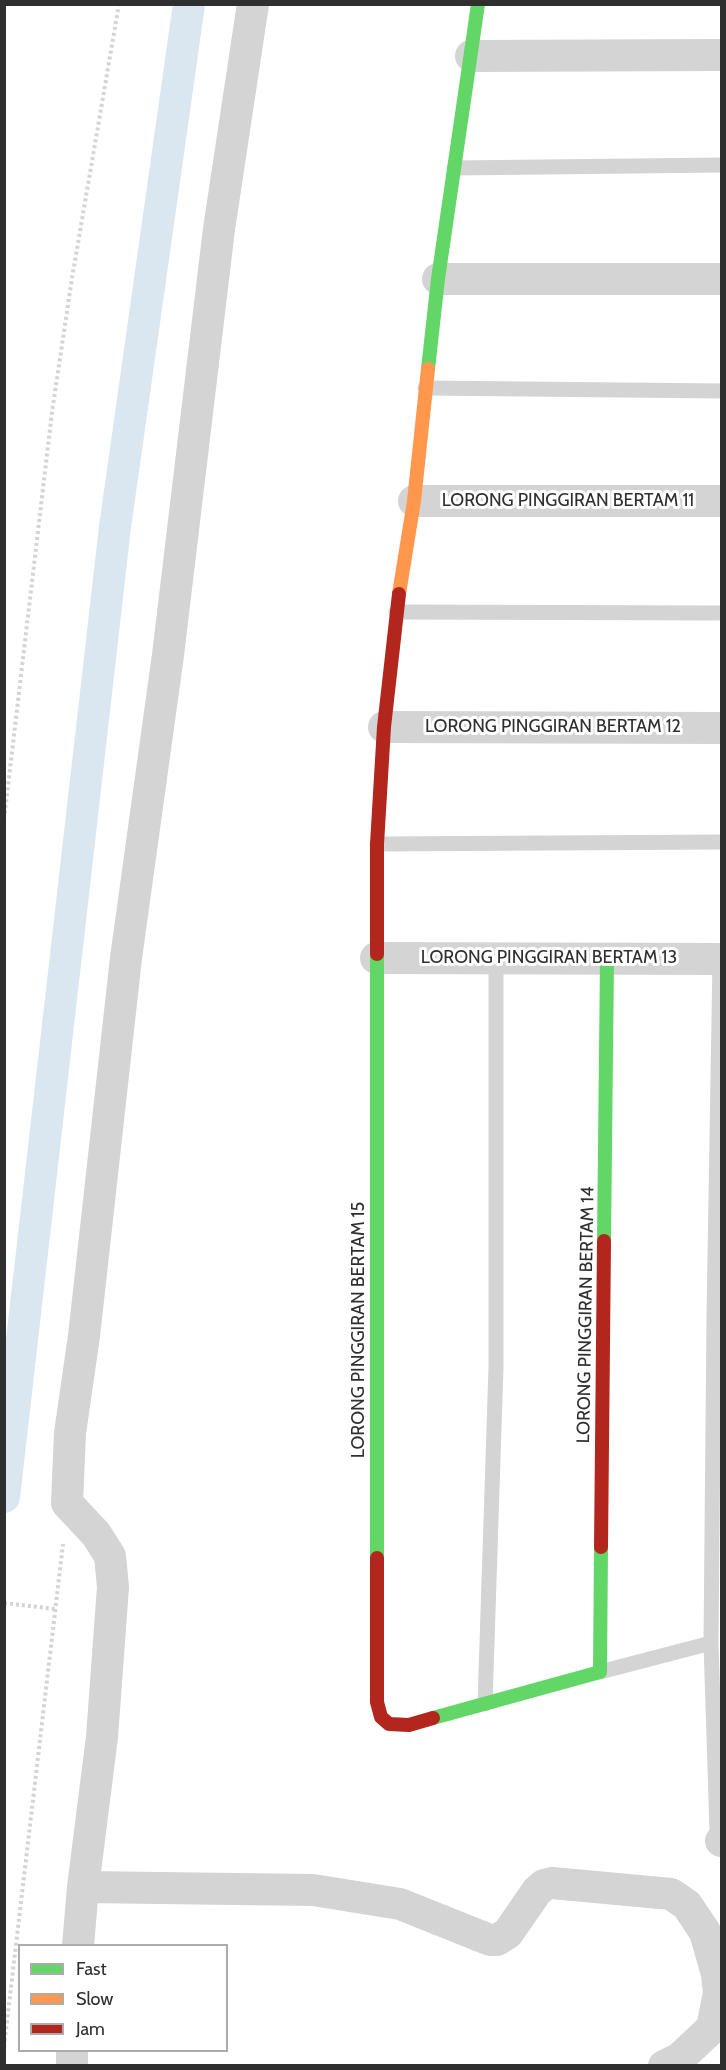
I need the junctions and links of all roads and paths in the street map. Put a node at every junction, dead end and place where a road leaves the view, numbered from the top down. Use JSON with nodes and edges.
{"nodes":[{"id":1,"x":119,"y":4,"type":"edge"},
{"id":2,"x":253,"y":4,"type":"edge"},
{"id":3,"x":478,"y":4,"type":"edge"},
{"id":4,"x":722,"y":55,"type":"edge"},
{"id":5,"x":471,"y":56,"type":"junction"},
{"id":6,"x":722,"y":165,"type":"edge"},
{"id":7,"x":454,"y":168,"type":"junction"},
{"id":8,"x":438,"y":279,"type":"junction"},
{"id":9,"x":722,"y":279,"type":"edge"},
{"id":10,"x":425,"y":388,"type":"junction"},
{"id":11,"x":722,"y":391,"type":"edge"},
{"id":12,"x":414,"y":501,"type":"junction"},
{"id":13,"x":722,"y":501,"type":"edge"},
{"id":14,"x":396,"y":612,"type":"junction"},
{"id":15,"x":722,"y":613,"type":"edge"},
{"id":16,"x":384,"y":727,"type":"junction"},
{"id":17,"x":722,"y":728,"type":"edge"},
{"id":18,"x":4,"y":820,"type":"edge"},
{"id":19,"x":722,"y":842,"type":"edge"},
{"id":20,"x":377,"y":844,"type":"junction"},
{"id":21,"x":376,"y":958,"type":"junction"},
{"id":22,"x":496,"y":958,"type":"junction"},
{"id":23,"x":607,"y":959,"type":"junction"},
{"id":24,"x":721,"y":959,"type":"edge"},
{"id":25,"x":67,"y":1503,"type":"junction"},
{"id":26,"x":4,"y":1603,"type":"edge"},
{"id":27,"x":55,"y":1609,"type":"junction"},
{"id":28,"x":711,"y":1643,"type":"junction"},
{"id":29,"x":600,"y":1671,"type":"junction"},
{"id":30,"x":484,"y":1704,"type":"junction"},
{"id":31,"x":721,"y":1841,"type":"edge"},
{"id":32,"x":83,"y":1887,"type":"junction"},
{"id":33,"x":78,"y":1944,"type":"edge"},
{"id":34,"x":4,"y":2046,"type":"edge"},
{"id":35,"x":664,"y":2066,"type":"edge"}],
"edges":[{"from":1,"to":18,"type":"path"},
{"from":2,"to":25,"type":"street"},
{"from":3,"to":5,"type":"street","name":"LORONG PINGGIRAN BERTAM 15"},
{"from":4,"to":5,"type":"street"},
{"from":5,"to":7,"type":"street","name":"LORONG PINGGIRAN BERTAM 15"},
{"from":6,"to":7,"type":"lane"},
{"from":7,"to":8,"type":"street","name":"LORONG PINGGIRAN BERTAM 15"},
{"from":8,"to":9,"type":"street"},
{"from":8,"to":10,"type":"street","name":"LORONG PINGGIRAN BERTAM 15"},
{"from":10,"to":11,"type":"lane"},
{"from":10,"to":12,"type":"street","name":"LORONG PINGGIRAN BERTAM 15"},
{"from":12,"to":13,"type":"street","name":"LORONG PINGGIRAN BERTAM 11"},
{"from":12,"to":14,"type":"street","name":"LORONG PINGGIRAN BERTAM 15"},
{"from":14,"to":15,"type":"lane"},
{"from":14,"to":16,"type":"street","name":"LORONG PINGGIRAN BERTAM 15"},
{"from":16,"to":17,"type":"street","name":"LORONG PINGGIRAN BERTAM 12"},
{"from":16,"to":20,"type":"street","name":"LORONG PINGGIRAN BERTAM 15"},
{"from":19,"to":20,"type":"lane"},
{"from":20,"to":21,"type":"street","name":"LORONG PINGGIRAN BERTAM 15"},
{"from":21,"to":22,"type":"street","name":"LORONG PINGGIRAN BERTAM 13"},
{"from":21,"to":30,"type":"street","name":"LORONG PINGGIRAN BERTAM 15"},
{"from":22,"to":23,"type":"street","name":"LORONG PINGGIRAN BERTAM 13"},
{"from":22,"to":30,"type":"lane"},
{"from":23,"to":24,"type":"street","name":"LORONG PINGGIRAN BERTAM 13"},
{"from":23,"to":29,"type":"street","name":"LORONG PINGGIRAN BERTAM 14"},
{"from":24,"to":28,"type":"lane"},
{"from":25,"to":27,"type":"path"},
{"from":25,"to":32,"type":"street"},
{"from":26,"to":27,"type":"path"},
{"from":27,"to":34,"type":"path"},
{"from":28,"to":29,"type":"lane"},
{"from":28,"to":31,"type":"lane"},
{"from":29,"to":30,"type":"street"},
{"from":32,"to":33,"type":"street"},
{"from":32,"to":35,"type":"street"}]}
